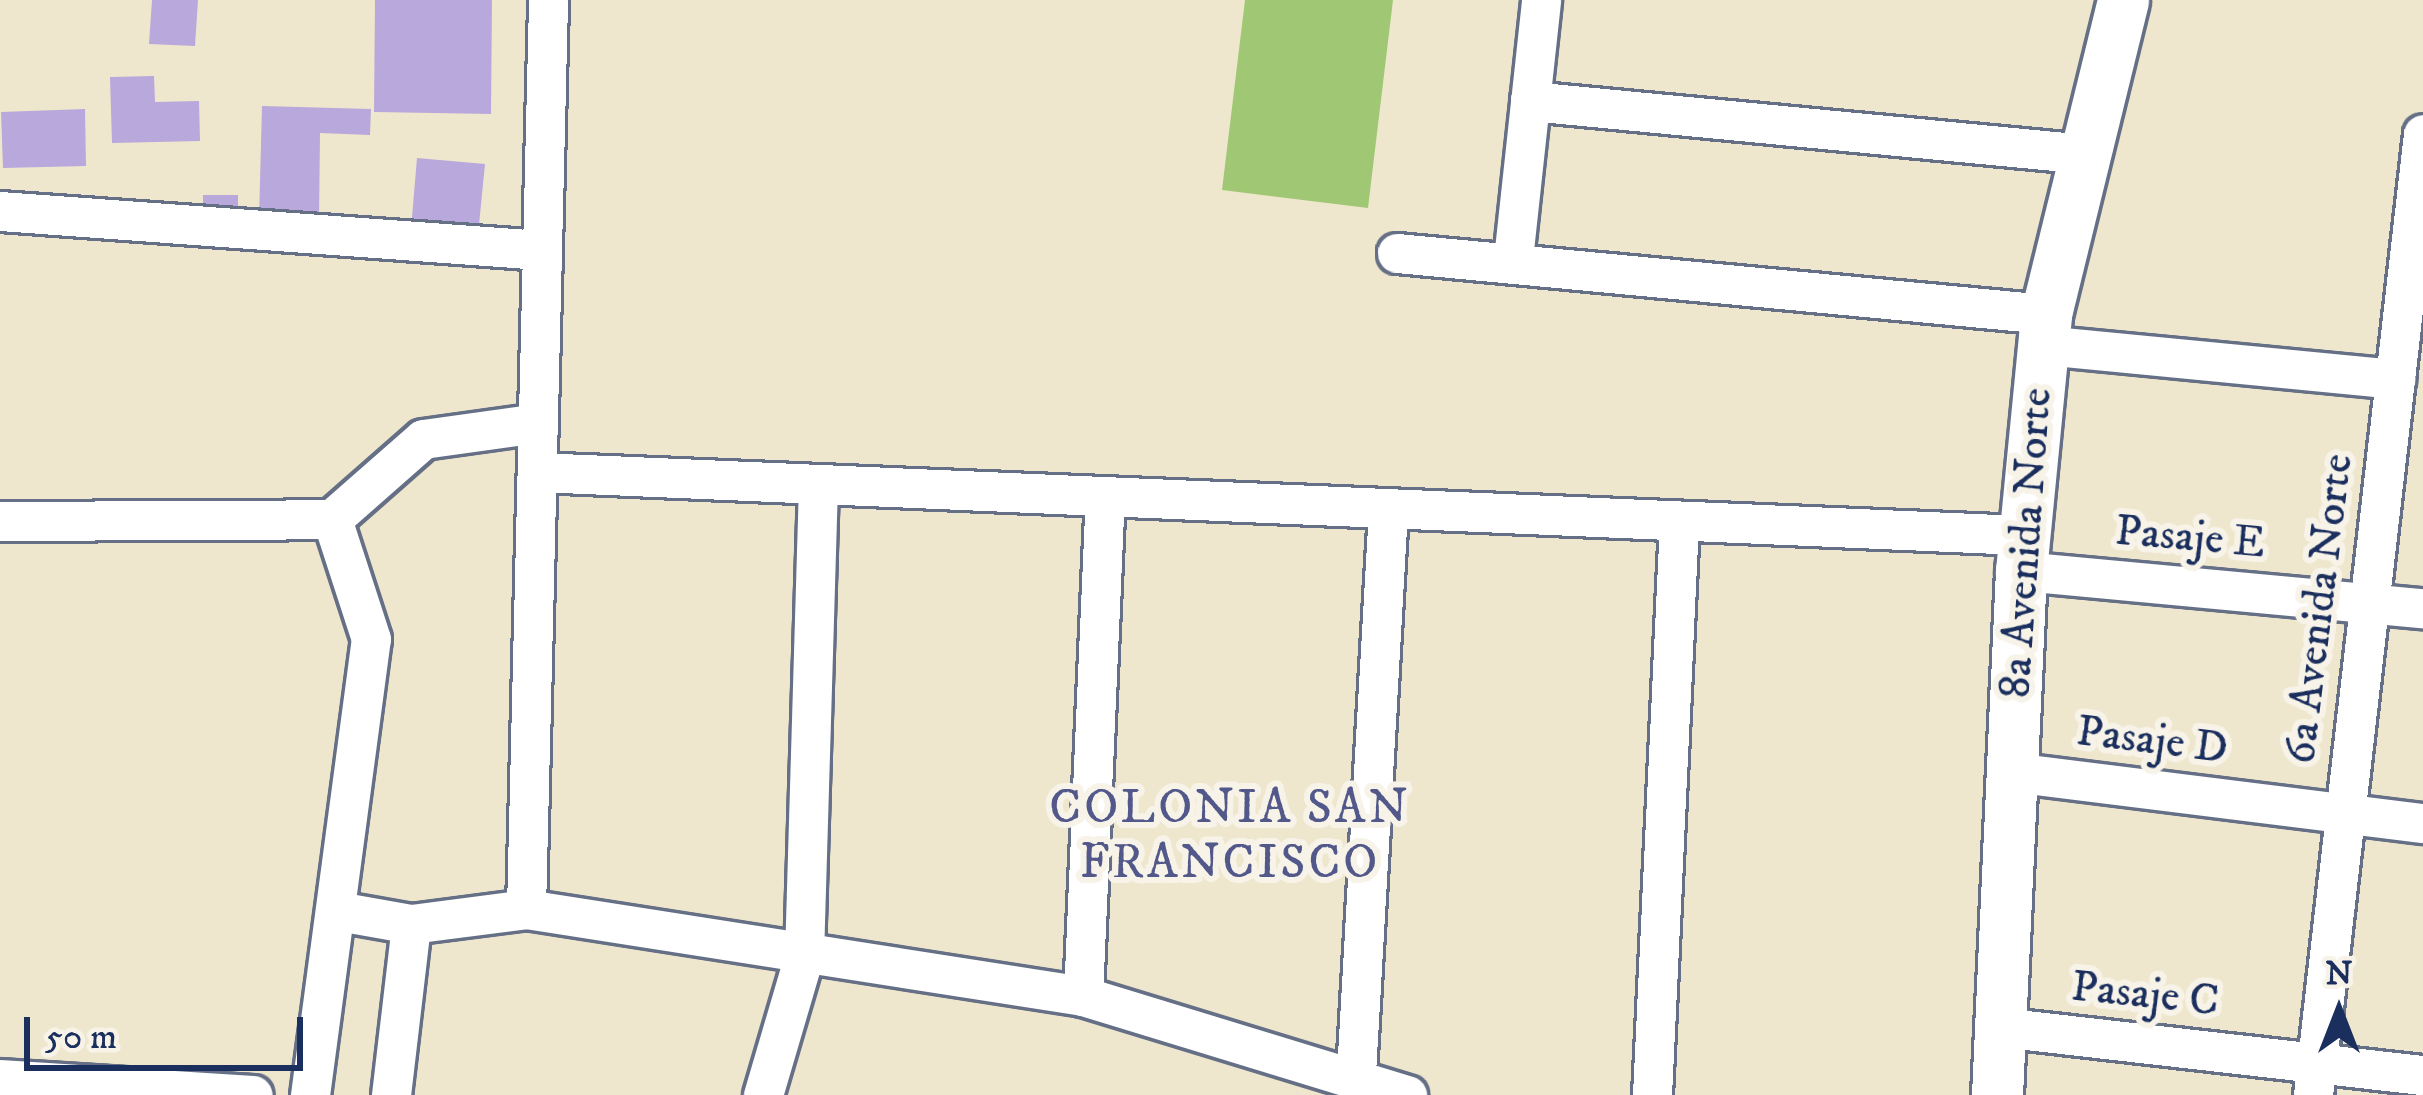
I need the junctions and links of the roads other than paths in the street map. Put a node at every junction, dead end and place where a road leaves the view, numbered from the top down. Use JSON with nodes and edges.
{"nodes":[{"id":1,"x":548,"y":0,"type":"edge"},
{"id":2,"x":1541,"y":0,"type":"edge"},
{"id":3,"x":2112,"y":0,"type":"edge"},
{"id":4,"x":2122,"y":1,"type":"edge"},
{"id":5,"x":1530,"y":101,"type":"junction"},
{"id":6,"x":2423,"y":134,"type":"edge"},
{"id":7,"x":2085,"y":154,"type":"junction"},
{"id":8,"x":0,"y":211,"type":"edge"},
{"id":9,"x":542,"y":250,"type":"junction"},
{"id":10,"x":1397,"y":253,"type":"dead end"},
{"id":11,"x":1513,"y":259,"type":"junction"},
{"id":12,"x":2044,"y":330,"type":"junction"},
{"id":13,"x":2395,"y":379,"type":"junction"},
{"id":14,"x":538,"y":423,"type":"junction"},
{"id":15,"x":537,"y":472,"type":"junction"},
{"id":16,"x":818,"y":487,"type":"junction"},
{"id":17,"x":1105,"y":499,"type":"junction"},
{"id":18,"x":1388,"y":510,"type":"junction"},
{"id":19,"x":332,"y":519,"type":"junction"},
{"id":20,"x":0,"y":521,"type":"edge"},
{"id":21,"x":1679,"y":522,"type":"junction"},
{"id":22,"x":2023,"y":553,"type":"junction"},
{"id":23,"x":2370,"y":603,"type":"junction"},
{"id":24,"x":2423,"y":608,"type":"edge"},
{"id":25,"x":2012,"y":772,"type":"junction"},
{"id":26,"x":2345,"y":815,"type":"junction"},
{"id":27,"x":2423,"y":823,"type":"edge"},
{"id":28,"x":526,"y":909,"type":"junction"},
{"id":29,"x":338,"y":911,"type":"junction"},
{"id":30,"x":411,"y":924,"type":"junction"},
{"id":31,"x":804,"y":956,"type":"junction"},
{"id":32,"x":1083,"y":996,"type":"junction"},
{"id":33,"x":2000,"y":1027,"type":"junction"},
{"id":34,"x":1356,"y":1073,"type":"junction"},
{"id":35,"x":2423,"y":1075,"type":"edge"},
{"id":36,"x":0,"y":1079,"type":"edge"},
{"id":37,"x":2315,"y":1079,"type":"edge"},
{"id":38,"x":252,"y":1095,"type":"edge"},
{"id":39,"x":310,"y":1095,"type":"edge"},
{"id":40,"x":391,"y":1095,"type":"edge"},
{"id":41,"x":763,"y":1095,"type":"edge"},
{"id":42,"x":1407,"y":1095,"type":"edge"},
{"id":43,"x":1652,"y":1095,"type":"edge"},
{"id":44,"x":1997,"y":1095,"type":"edge"}],
"edges":[{"from":1,"to":9,"type":"street"},
{"from":2,"to":5,"type":"street"},
{"from":3,"to":4,"type":"street"},
{"from":4,"to":7,"type":"street","name":"8a Avenida Norte"},
{"from":5,"to":7,"type":"street"},
{"from":5,"to":11,"type":"street"},
{"from":6,"to":13,"type":"street","name":"6a Avenida Norte"},
{"from":7,"to":12,"type":"street","name":"8a Avenida Norte"},
{"from":8,"to":9,"type":"street"},
{"from":9,"to":14,"type":"street"},
{"from":10,"to":11,"type":"street"},
{"from":11,"to":12,"type":"street"},
{"from":12,"to":13,"type":"street"},
{"from":12,"to":22,"type":"street","name":"8a Avenida Norte"},
{"from":13,"to":23,"type":"street","name":"6a Avenida Norte"},
{"from":14,"to":15,"type":"street"},
{"from":14,"to":19,"type":"street"},
{"from":15,"to":16,"type":"street","name":"Pasaje E"},
{"from":15,"to":28,"type":"street"},
{"from":16,"to":17,"type":"street","name":"Pasaje E"},
{"from":16,"to":31,"type":"street"},
{"from":17,"to":18,"type":"street","name":"Pasaje E"},
{"from":17,"to":32,"type":"street"},
{"from":18,"to":21,"type":"street","name":"Pasaje E"},
{"from":18,"to":34,"type":"street"},
{"from":19,"to":20,"type":"street"},
{"from":19,"to":29,"type":"street"},
{"from":21,"to":22,"type":"street","name":"Pasaje E"},
{"from":21,"to":43,"type":"street"},
{"from":22,"to":23,"type":"street","name":"Pasaje E"},
{"from":22,"to":25,"type":"street","name":"8a Avenida Norte"},
{"from":23,"to":24,"type":"street","name":"Pasaje E"},
{"from":23,"to":26,"type":"street","name":"6a Avenida Norte"},
{"from":25,"to":26,"type":"street","name":"Pasaje D"},
{"from":25,"to":33,"type":"street","name":"8a Avenida Norte"},
{"from":26,"to":27,"type":"street","name":"Pasaje D"},
{"from":26,"to":37,"type":"street","name":"6a Avenida Norte"},
{"from":28,"to":30,"type":"street"},
{"from":28,"to":31,"type":"street"},
{"from":29,"to":30,"type":"street"},
{"from":29,"to":39,"type":"street"},
{"from":30,"to":40,"type":"street"},
{"from":31,"to":32,"type":"street"},
{"from":31,"to":41,"type":"street"},
{"from":32,"to":34,"type":"street"},
{"from":33,"to":37,"type":"street","name":"Pasaje C"},
{"from":33,"to":44,"type":"street","name":"8a Avenida Norte"},
{"from":34,"to":42,"type":"street"},
{"from":35,"to":37,"type":"street","name":"Pasaje C"},
{"from":36,"to":38,"type":"street"}]}
